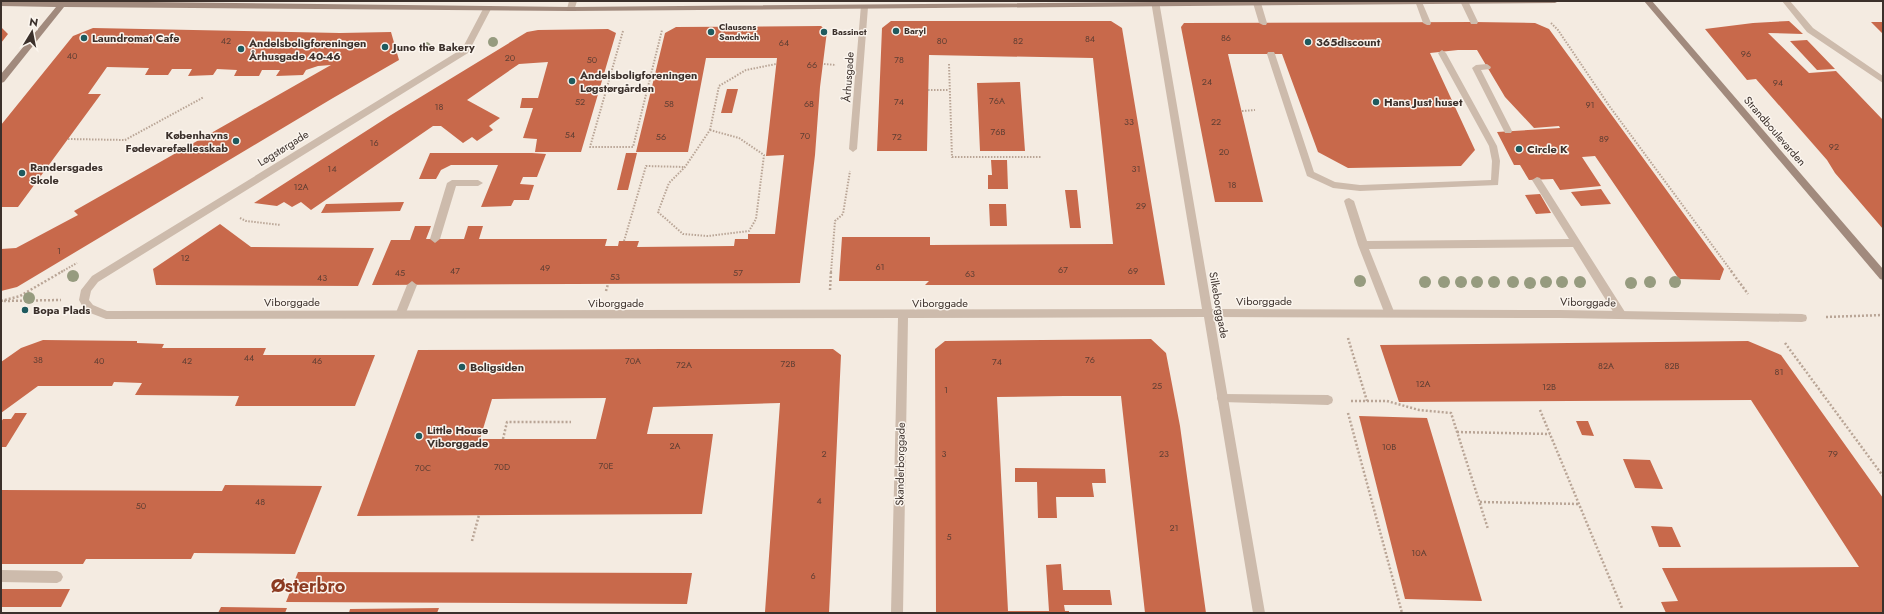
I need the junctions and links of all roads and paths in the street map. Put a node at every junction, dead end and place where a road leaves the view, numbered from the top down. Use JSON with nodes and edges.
{"nodes":[{"id":1,"x":573,"y":1,"type":"edge"},
{"id":2,"x":1464,"y":1,"type":"edge"},
{"id":3,"x":1554,"y":1,"type":"edge"},
{"id":4,"x":1648,"y":1,"type":"edge"},
{"id":5,"x":1786,"y":1,"type":"edge"},
{"id":6,"x":1155,"y":2,"type":"edge"},
{"id":7,"x":1418,"y":2,"type":"edge"},
{"id":8,"x":1528,"y":2,"type":"junction"},
{"id":9,"x":64,"y":3,"type":"edge"},
{"id":10,"x":902,"y":3,"type":"edge"},
{"id":11,"x":1257,"y":3,"type":"junction"},
{"id":12,"x":1,"y":4,"type":"edge"},
{"id":13,"x":864,"y":7,"type":"junction"},
{"id":14,"x":667,"y":8,"type":"junction"},
{"id":15,"x":487,"y":9,"type":"junction"},
{"id":16,"x":629,"y":9,"type":"junction"},
{"id":17,"x":571,"y":10,"type":"junction"},
{"id":18,"x":1474,"y":22,"type":"dead end"},
{"id":19,"x":1263,"y":23,"type":"dead end"},
{"id":20,"x":1426,"y":23,"type":"dead end"},
{"id":21,"x":1442,"y":53,"type":"dead end"},
{"id":22,"x":1271,"y":54,"type":"dead end"},
{"id":23,"x":776,"y":64,"type":"dead end"},
{"id":24,"x":949,"y":64,"type":"dead end"},
{"id":25,"x":1487,"y":67,"type":"dead end"},
{"id":26,"x":1,"y":80,"type":"edge"},
{"id":27,"x":1883,"y":80,"type":"edge"},
{"id":28,"x":928,"y":90,"type":"dead end"},
{"id":29,"x":949,"y":90,"type":"junction"},
{"id":30,"x":204,"y":97,"type":"dead end"},
{"id":31,"x":1255,"y":110,"type":"dead end"},
{"id":32,"x":1242,"y":111,"type":"dead end"},
{"id":33,"x":710,"y":130,"type":"junction"},
{"id":34,"x":1508,"y":131,"type":"dead end"},
{"id":35,"x":68,"y":139,"type":"dead end"},
{"id":36,"x":853,"y":149,"type":"joint"},
{"id":37,"x":1041,"y":157,"type":"dead end"},
{"id":38,"x":685,"y":167,"type":"junction"},
{"id":39,"x":1537,"y":180,"type":"dead end"},
{"id":40,"x":478,"y":183,"type":"dead end"},
{"id":41,"x":1349,"y":201,"type":"dead end"},
{"id":42,"x":219,"y":202,"type":"junction"},
{"id":43,"x":281,"y":225,"type":"dead end"},
{"id":44,"x":435,"y":239,"type":"dead end"},
{"id":45,"x":624,"y":241,"type":"dead end"},
{"id":46,"x":1576,"y":243,"type":"junction"},
{"id":47,"x":1363,"y":246,"type":"junction"},
{"id":48,"x":113,"y":267,"type":"junction"},
{"id":49,"x":1883,"y":276,"type":"edge"},
{"id":50,"x":412,"y":285,"type":"dead end"},
{"id":51,"x":84,"y":300,"type":"junction"},
{"id":52,"x":1,"y":301,"type":"edge"},
{"id":53,"x":1208,"y":313,"type":"junction"},
{"id":54,"x":829,"y":314,"type":"junction"},
{"id":55,"x":1342,"y":314,"type":"junction"},
{"id":56,"x":1390,"y":314,"type":"junction"},
{"id":57,"x":400,"y":315,"type":"junction"},
{"id":58,"x":903,"y":315,"type":"junction"},
{"id":59,"x":1621,"y":315,"type":"junction"},
{"id":60,"x":1883,"y":315,"type":"edge"},
{"id":61,"x":1766,"y":318,"type":"junction"},
{"id":62,"x":1802,"y":318,"type":"joint"},
{"id":63,"x":1222,"y":398,"type":"junction"},
{"id":64,"x":1328,"y":400,"type":"joint"},
{"id":65,"x":1344,"y":401,"type":"junction"},
{"id":66,"x":1367,"y":401,"type":"junction"},
{"id":67,"x":1540,"y":410,"type":"dead end"},
{"id":68,"x":571,"y":422,"type":"dead end"},
{"id":69,"x":1458,"y":432,"type":"junction"},
{"id":70,"x":1550,"y":434,"type":"junction"},
{"id":71,"x":503,"y":439,"type":"dead end"},
{"id":72,"x":1883,"y":476,"type":"edge"},
{"id":73,"x":1480,"y":502,"type":"junction"},
{"id":74,"x":1579,"y":504,"type":"junction"},
{"id":75,"x":479,"y":515,"type":"dead end"},
{"id":76,"x":1488,"y":529,"type":"dead end"},
{"id":77,"x":472,"y":541,"type":"dead end"},
{"id":78,"x":1,"y":576,"type":"edge"},
{"id":79,"x":58,"y":577,"type":"dead end"},
{"id":80,"x":1622,"y":608,"type":"dead end"},
{"id":81,"x":897,"y":613,"type":"edge"},
{"id":82,"x":1259,"y":613,"type":"edge"},
{"id":83,"x":1402,"y":613,"type":"edge"}],
"edges":[{"from":1,"to":17,"type":"street"},
{"from":2,"to":7,"type":"street"},
{"from":2,"to":8,"type":"street"},
{"from":2,"to":18,"type":"street"},
{"from":3,"to":8,"type":"street"},
{"from":4,"to":49,"type":"street","name":"Strandboulevarden"},
{"from":5,"to":27,"type":"street"},
{"from":6,"to":10,"type":"street"},
{"from":6,"to":11,"type":"street"},
{"from":6,"to":53,"type":"street","name":"Silkeborggade"},
{"from":7,"to":11,"type":"street"},
{"from":7,"to":20,"type":"street"},
{"from":8,"to":61,"type":"path"},
{"from":9,"to":12,"type":"street"},
{"from":9,"to":15,"type":"street"},
{"from":9,"to":26,"type":"street"},
{"from":10,"to":13,"type":"street"},
{"from":11,"to":19,"type":"street"},
{"from":13,"to":14,"type":"street"},
{"from":13,"to":36,"type":"street","name":"Århusgade"},
{"from":14,"to":16,"type":"street"},
{"from":14,"to":16,"type":"path"},
{"from":15,"to":17,"type":"street"},
{"from":15,"to":42,"type":"street","name":"Løgstørgade"},
{"from":16,"to":17,"type":"street"},
{"from":21,"to":22,"type":"street"},
{"from":23,"to":33,"type":"path"},
{"from":24,"to":29,"type":"path"},
{"from":25,"to":34,"type":"street"},
{"from":28,"to":29,"type":"path"},
{"from":29,"to":37,"type":"path"},
{"from":30,"to":35,"type":"path"},
{"from":31,"to":32,"type":"path"},
{"from":33,"to":38,"type":"path"},
{"from":33,"to":38,"type":"path"},
{"from":36,"to":54,"type":"path"},
{"from":38,"to":45,"type":"path"},
{"from":39,"to":46,"type":"street"},
{"from":40,"to":44,"type":"street"},
{"from":41,"to":47,"type":"street"},
{"from":42,"to":43,"type":"path"},
{"from":42,"to":48,"type":"street","name":"Løgstørgade"},
{"from":46,"to":47,"type":"street"},
{"from":46,"to":59,"type":"street"},
{"from":47,"to":56,"type":"street"},
{"from":48,"to":51,"type":"street","name":"Løgstørgade"},
{"from":48,"to":52,"type":"path"},
{"from":50,"to":57,"type":"street"},
{"from":51,"to":52,"type":"path"},
{"from":51,"to":57,"type":"street","name":"Viborggade"},
{"from":53,"to":55,"type":"street","name":"Viborggade"},
{"from":53,"to":58,"type":"street","name":"Viborggade"},
{"from":53,"to":63,"type":"street","name":"Silkeborggade"},
{"from":54,"to":57,"type":"street","name":"Viborggade"},
{"from":54,"to":58,"type":"street","name":"Viborggade"},
{"from":55,"to":56,"type":"street","name":"Viborggade"},
{"from":55,"to":66,"type":"path"},
{"from":56,"to":59,"type":"street","name":"Viborggade"},
{"from":58,"to":81,"type":"street","name":"Skanderborggade"},
{"from":59,"to":61,"type":"street","name":"Viborggade"},
{"from":60,"to":62,"type":"path"},
{"from":61,"to":62,"type":"street","name":"Viborggade"},
{"from":61,"to":72,"type":"path"},
{"from":63,"to":64,"type":"street"},
{"from":63,"to":82,"type":"street","name":"Silkeborggade"},
{"from":64,"to":65,"type":"path"},
{"from":65,"to":66,"type":"path"},
{"from":65,"to":83,"type":"path"},
{"from":66,"to":69,"type":"path"},
{"from":67,"to":70,"type":"path"},
{"from":68,"to":71,"type":"path"},
{"from":69,"to":70,"type":"path"},
{"from":69,"to":73,"type":"path"},
{"from":70,"to":74,"type":"path"},
{"from":73,"to":74,"type":"path"},
{"from":73,"to":76,"type":"path"},
{"from":74,"to":80,"type":"path"},
{"from":75,"to":77,"type":"path"},
{"from":78,"to":79,"type":"street"}]}
